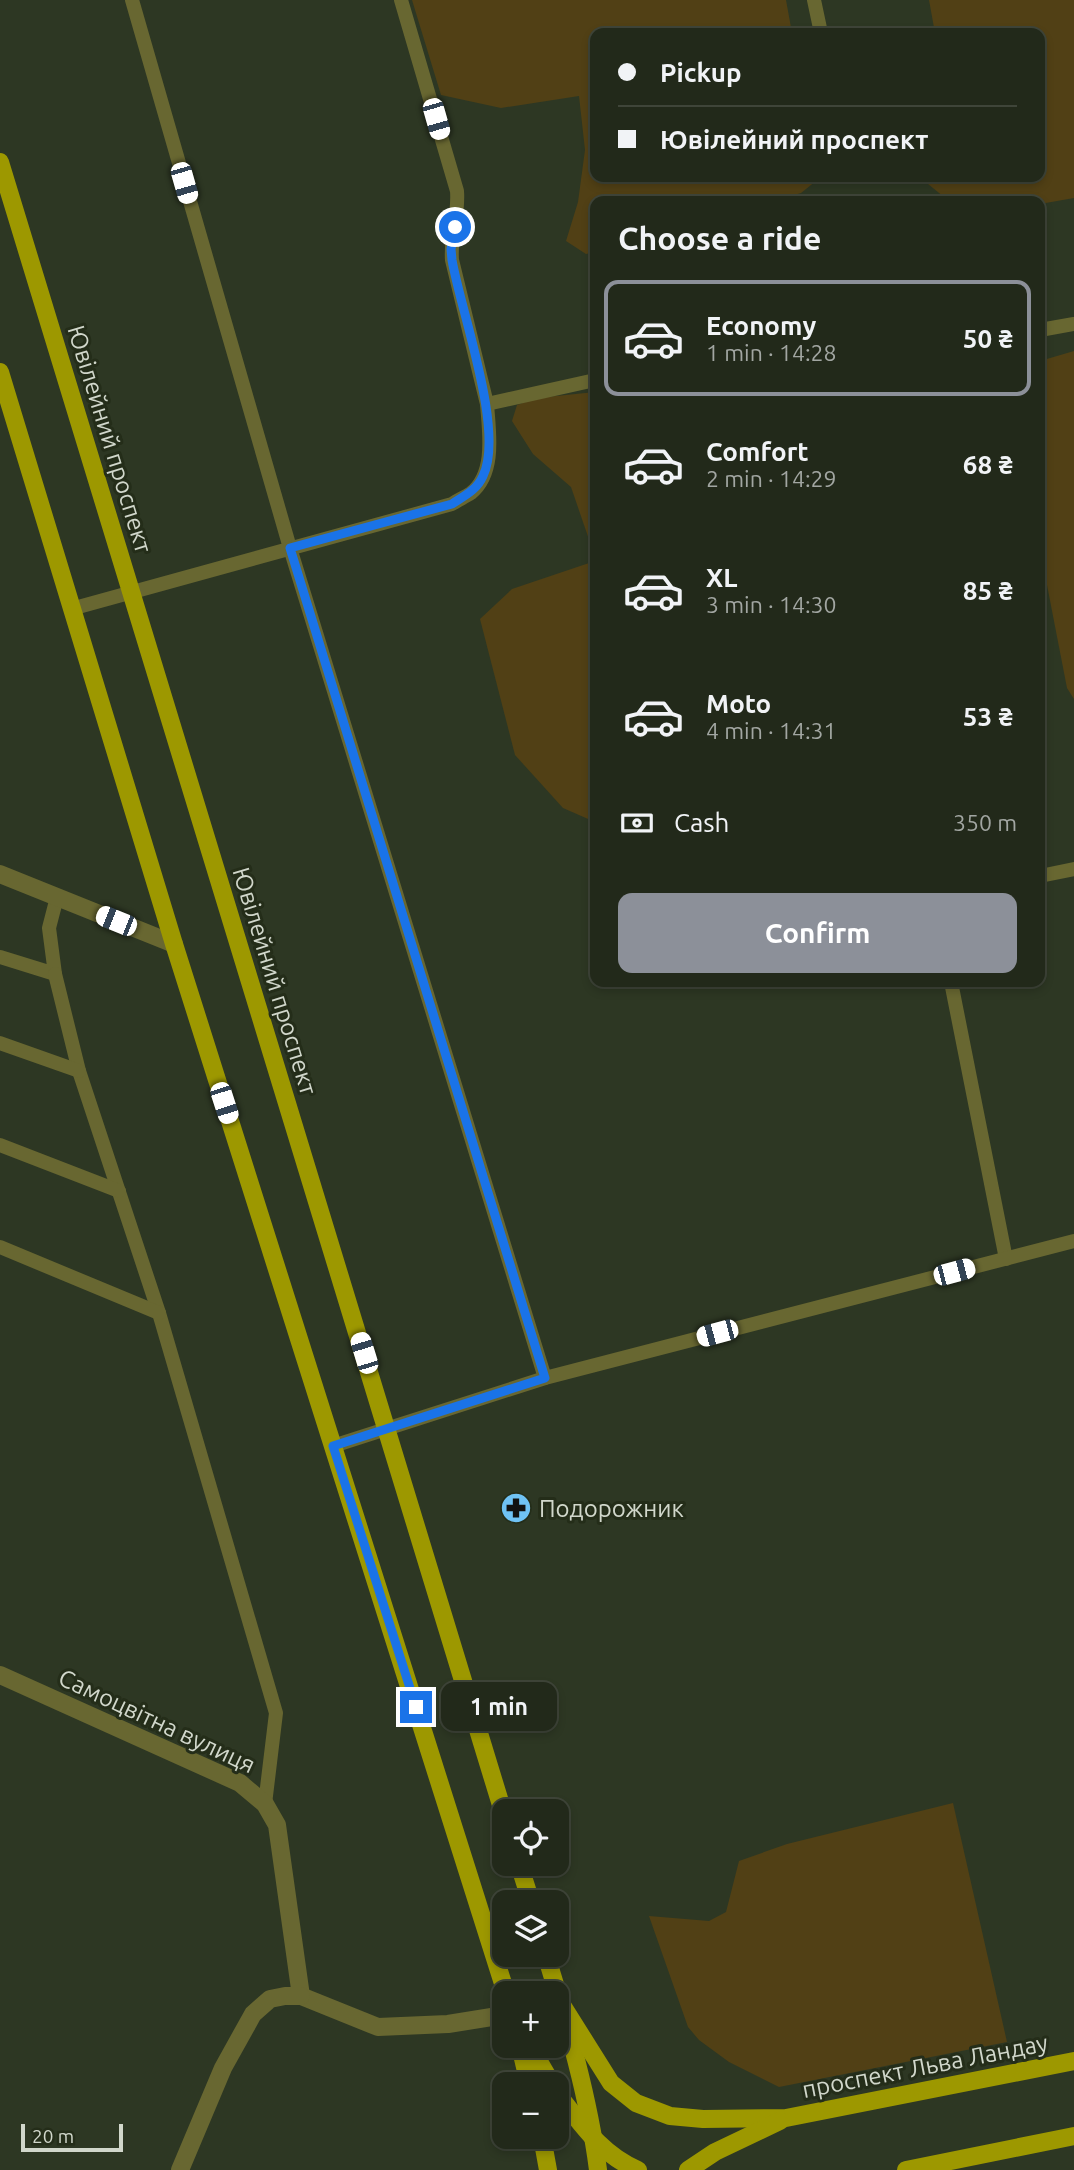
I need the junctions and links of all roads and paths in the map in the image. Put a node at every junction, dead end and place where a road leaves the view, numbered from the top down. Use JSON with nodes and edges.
{"nodes":[{"id":1,"x":132,"y":0,"type":"edge"},
{"id":2,"x":401,"y":0,"type":"edge"},
{"id":3,"x":814,"y":0,"type":"edge"},
{"id":4,"x":820,"y":28,"type":"edge"},
{"id":5,"x":0,"y":162,"type":"edge"},
{"id":6,"x":1074,"y":324,"type":"edge"},
{"id":7,"x":1045,"y":329,"type":"edge"},
{"id":8,"x":0,"y":372,"type":"edge"},
{"id":9,"x":590,"y":381,"type":"edge"},
{"id":10,"x":487,"y":404,"type":"junction"},
{"id":11,"x":290,"y":548,"type":"junction"},
{"id":12,"x":131,"y":593,"type":"junction"},
{"id":13,"x":71,"y":609,"type":"junction"},
{"id":14,"x":1074,"y":869,"type":"edge"},
{"id":15,"x":0,"y":874,"type":"edge"},
{"id":16,"x":1045,"y":875,"type":"edge"},
{"id":17,"x":57,"y":897,"type":"junction"},
{"id":18,"x":174,"y":944,"type":"junction"},
{"id":19,"x":0,"y":957,"type":"edge"},
{"id":20,"x":55,"y":974,"type":"junction"},
{"id":21,"x":952,"y":987,"type":"edge"},
{"id":22,"x":0,"y":1043,"type":"edge"},
{"id":23,"x":79,"y":1070,"type":"junction"},
{"id":24,"x":0,"y":1145,"type":"edge"},
{"id":25,"x":119,"y":1191,"type":"junction"},
{"id":26,"x":1074,"y":1241,"type":"edge"},
{"id":27,"x":0,"y":1247,"type":"edge"},
{"id":28,"x":1006,"y":1259,"type":"junction"},
{"id":29,"x":159,"y":1312,"type":"junction"},
{"id":30,"x":545,"y":1378,"type":"junction"},
{"id":31,"x":387,"y":1429,"type":"junction"},
{"id":32,"x":333,"y":1446,"type":"junction"},
{"id":33,"x":0,"y":1675,"type":"edge"},
{"id":34,"x":499,"y":1799,"type":"edge"},
{"id":35,"x":265,"y":1804,"type":"junction"},
{"id":36,"x":502,"y":1981,"type":"edge"},
{"id":37,"x":301,"y":1996,"type":"junction"},
{"id":38,"x":492,"y":2017,"type":"edge"},
{"id":39,"x":569,"y":2021,"type":"edge"},
{"id":40,"x":569,"y":2045,"type":"edge"},
{"id":41,"x":1074,"y":2061,"type":"edge"},
{"id":42,"x":569,"y":2109,"type":"edge"},
{"id":43,"x":786,"y":2118,"type":"junction"},
{"id":44,"x":1074,"y":2136,"type":"edge"},
{"id":45,"x":594,"y":2141,"type":"junction"},
{"id":46,"x":544,"y":2149,"type":"edge"},
{"id":47,"x":180,"y":2170,"type":"edge"},
{"id":48,"x":548,"y":2170,"type":"edge"},
{"id":49,"x":598,"y":2170,"type":"edge"},
{"id":50,"x":638,"y":2170,"type":"edge"},
{"id":51,"x":688,"y":2170,"type":"edge"},
{"id":52,"x":906,"y":2170,"type":"edge"}],
"edges":[{"from":1,"to":11,"type":"lane"},
{"from":2,"to":10,"type":"lane"},
{"from":3,"to":4,"type":"lane"},
{"from":5,"to":12,"type":"main road","name":"Ювілейний проспект"},
{"from":6,"to":7,"type":"lane"},
{"from":8,"to":13,"type":"main road"},
{"from":9,"to":10,"type":"lane"},
{"from":10,"to":11,"type":"lane"},
{"from":11,"to":12,"type":"lane"},
{"from":11,"to":30,"type":"lane"},
{"from":12,"to":13,"type":"lane"},
{"from":12,"to":31,"type":"main road","name":"Ювілейний проспект"},
{"from":13,"to":18,"type":"main road"},
{"from":14,"to":16,"type":"lane"},
{"from":15,"to":17,"type":"street"},
{"from":17,"to":18,"type":"street"},
{"from":17,"to":20,"type":"lane"},
{"from":18,"to":32,"type":"main road"},
{"from":19,"to":20,"type":"lane"},
{"from":20,"to":23,"type":"lane"},
{"from":21,"to":28,"type":"lane"},
{"from":22,"to":23,"type":"lane"},
{"from":23,"to":25,"type":"lane"},
{"from":24,"to":25,"type":"lane"},
{"from":25,"to":29,"type":"lane"},
{"from":26,"to":28,"type":"lane"},
{"from":27,"to":29,"type":"lane"},
{"from":28,"to":30,"type":"lane"},
{"from":29,"to":35,"type":"lane"},
{"from":30,"to":31,"type":"lane"},
{"from":31,"to":32,"type":"lane"},
{"from":31,"to":34,"type":"main road","name":"Ювілейний проспект"},
{"from":32,"to":36,"type":"main road"},
{"from":33,"to":35,"type":"street","name":"Самоцвітна вулиця"},
{"from":35,"to":37,"type":"street","name":"Самоцвітна вулиця"},
{"from":37,"to":38,"type":"street"},
{"from":37,"to":47,"type":"street"},
{"from":39,"to":43,"type":"main road"},
{"from":40,"to":45,"type":"main road"},
{"from":41,"to":43,"type":"main road","name":"проспект Льва Ландау"},
{"from":42,"to":45,"type":"main road"},
{"from":43,"to":51,"type":"main road"},
{"from":44,"to":52,"type":"main road"},
{"from":45,"to":49,"type":"main road"},
{"from":45,"to":50,"type":"main road"},
{"from":46,"to":48,"type":"main road"}]}
